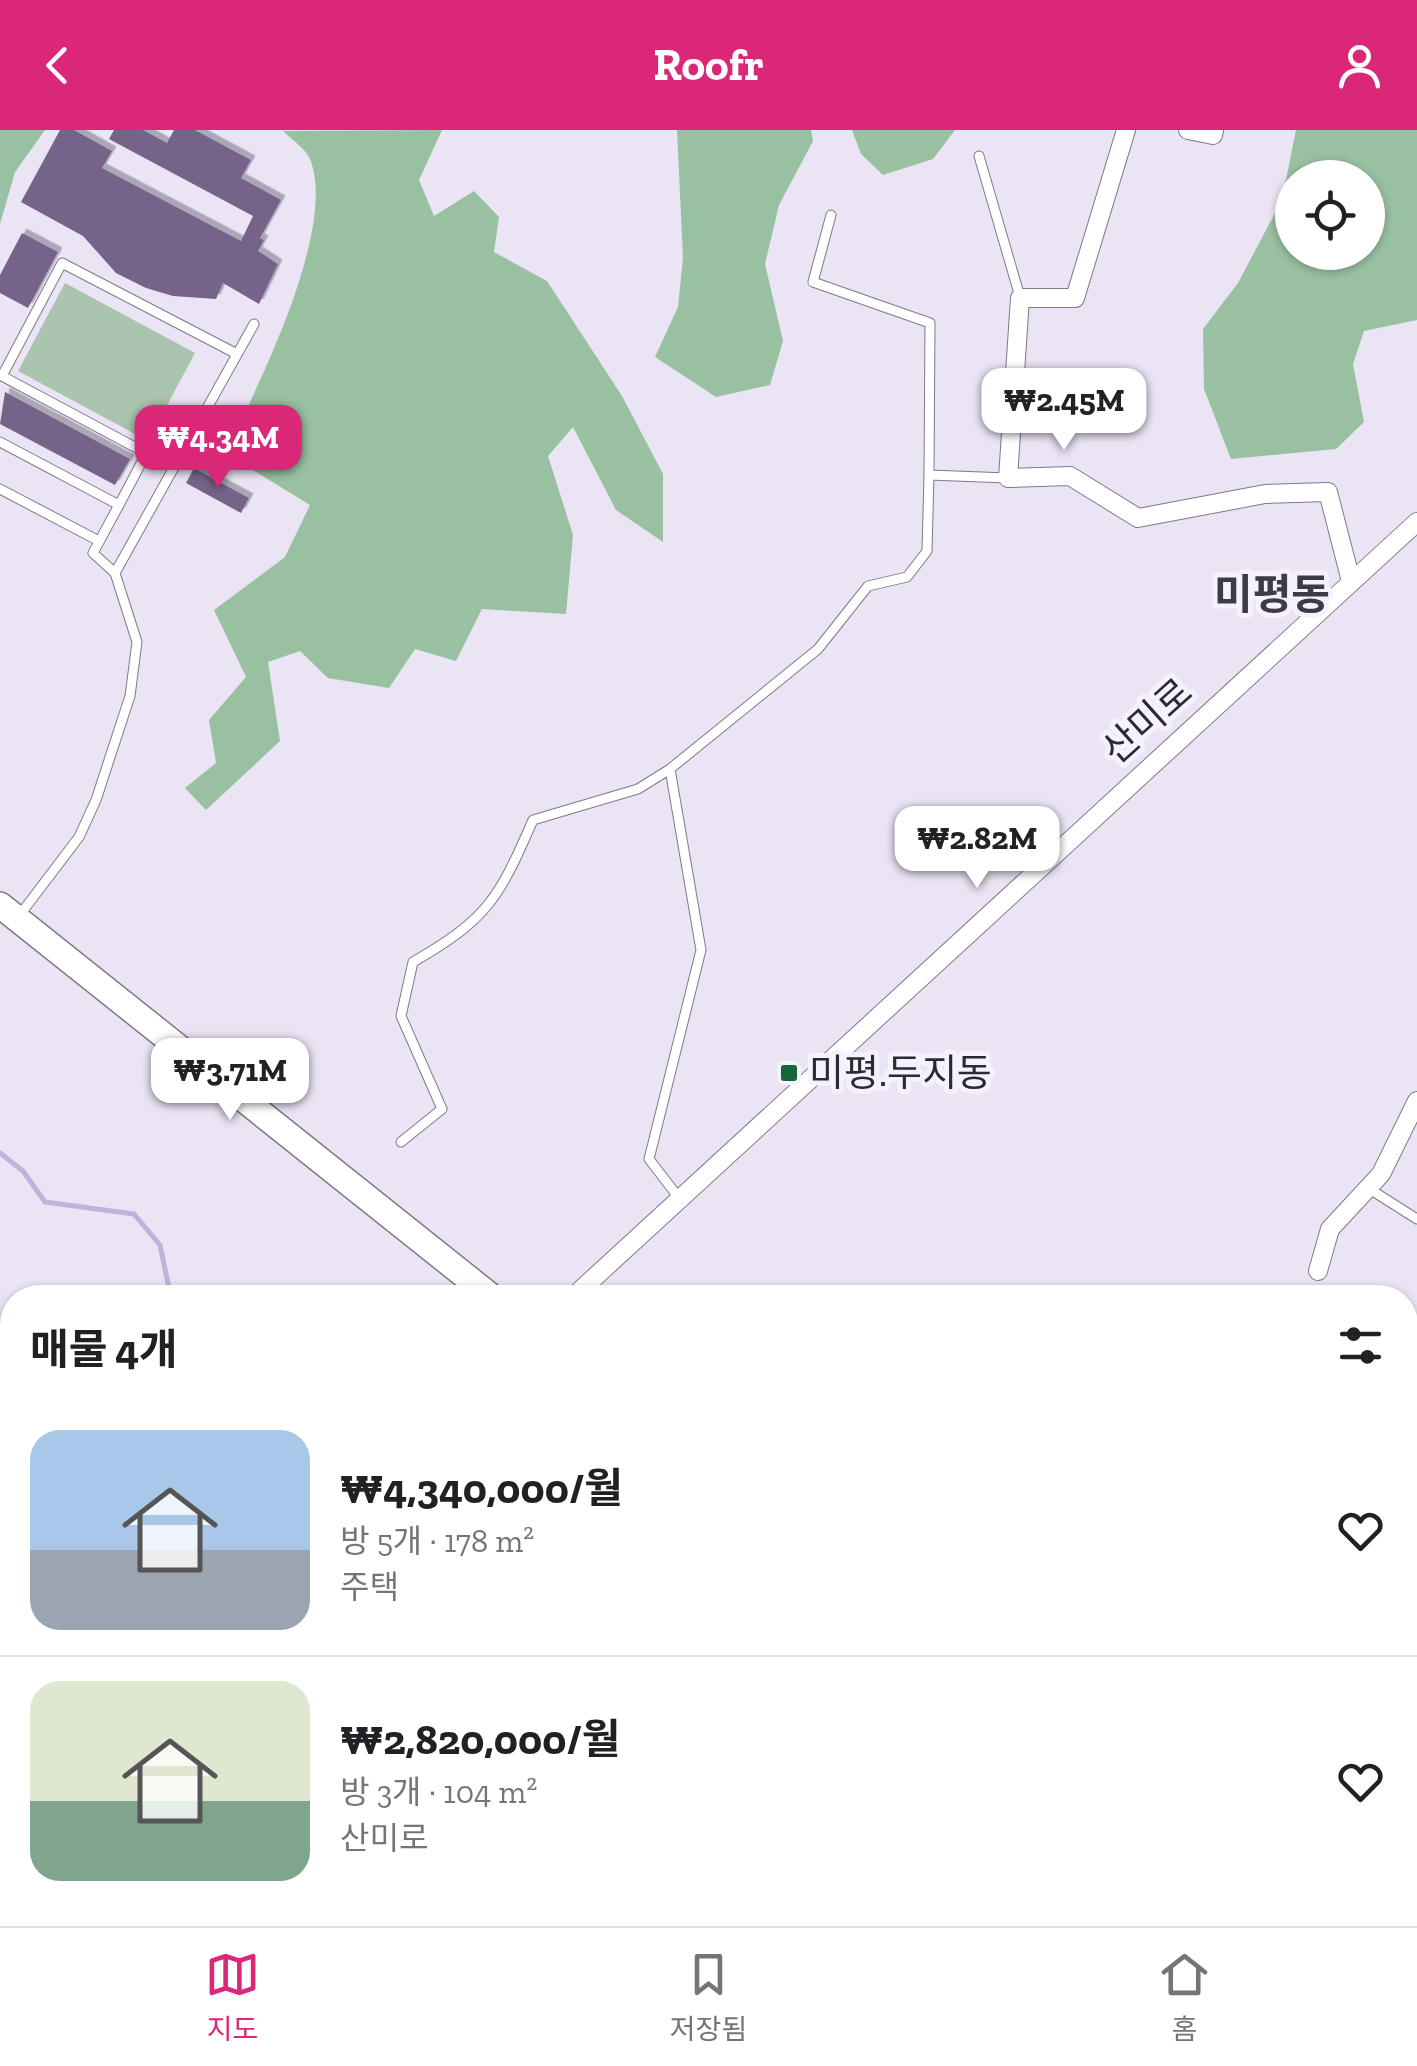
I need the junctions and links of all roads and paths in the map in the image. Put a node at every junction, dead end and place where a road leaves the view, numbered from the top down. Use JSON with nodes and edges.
{"nodes":[{"id":1,"x":1126,"y":130,"type":"edge"},
{"id":2,"x":1188,"y":130,"type":"edge"},
{"id":3,"x":1214,"y":130,"type":"edge"},
{"id":4,"x":979,"y":156,"type":"dead end"},
{"id":5,"x":831,"y":215,"type":"dead end"},
{"id":6,"x":1020,"y":298,"type":"junction"},
{"id":7,"x":254,"y":324,"type":"dead end"},
{"id":8,"x":237,"y":354,"type":"junction"},
{"id":9,"x":1,"y":376,"type":"edge"},
{"id":10,"x":0,"y":443,"type":"edge"},
{"id":11,"x":146,"y":454,"type":"junction"},
{"id":12,"x":174,"y":468,"type":"junction"},
{"id":13,"x":930,"y":475,"type":"junction"},
{"id":14,"x":1008,"y":478,"type":"junction"},
{"id":15,"x":0,"y":488,"type":"edge"},
{"id":16,"x":119,"y":505,"type":"junction"},
{"id":17,"x":1417,"y":522,"type":"edge"},
{"id":18,"x":99,"y":541,"type":"junction"},
{"id":19,"x":116,"y":573,"type":"junction"},
{"id":20,"x":1351,"y":581,"type":"junction"},
{"id":21,"x":670,"y":769,"type":"junction"},
{"id":22,"x":9,"y":912,"type":"edge"},
{"id":23,"x":1417,"y":1101,"type":"edge"},
{"id":24,"x":401,"y":1142,"type":"dead end"},
{"id":25,"x":1368,"y":1188,"type":"junction"},
{"id":26,"x":680,"y":1198,"type":"junction"},
{"id":27,"x":1417,"y":1219,"type":"edge"},
{"id":28,"x":1318,"y":1271,"type":"dead end"},
{"id":29,"x":478,"y":1285,"type":"edge"},
{"id":30,"x":586,"y":1285,"type":"edge"}],
"edges":[{"from":1,"to":6,"type":"street"},
{"from":2,"to":3,"type":"street"},
{"from":4,"to":6,"type":"lane"},
{"from":5,"to":13,"type":"lane"},
{"from":6,"to":14,"type":"street"},
{"from":7,"to":8,"type":"lane"},
{"from":8,"to":9,"type":"lane"},
{"from":8,"to":12,"type":"lane"},
{"from":9,"to":11,"type":"lane"},
{"from":10,"to":16,"type":"lane"},
{"from":11,"to":12,"type":"lane"},
{"from":11,"to":16,"type":"lane"},
{"from":12,"to":19,"type":"lane"},
{"from":13,"to":14,"type":"lane"},
{"from":13,"to":21,"type":"lane"},
{"from":14,"to":20,"type":"street"},
{"from":15,"to":18,"type":"lane"},
{"from":16,"to":18,"type":"lane"},
{"from":17,"to":20,"type":"street","name":"산미로"},
{"from":18,"to":19,"type":"lane"},
{"from":19,"to":22,"type":"lane"},
{"from":20,"to":26,"type":"street","name":"산미로"},
{"from":21,"to":24,"type":"lane"},
{"from":21,"to":26,"type":"lane"},
{"from":22,"to":29,"type":"street"},
{"from":23,"to":25,"type":"street"},
{"from":25,"to":27,"type":"lane"},
{"from":25,"to":28,"type":"street"},
{"from":26,"to":30,"type":"street","name":"산미로"}]}
